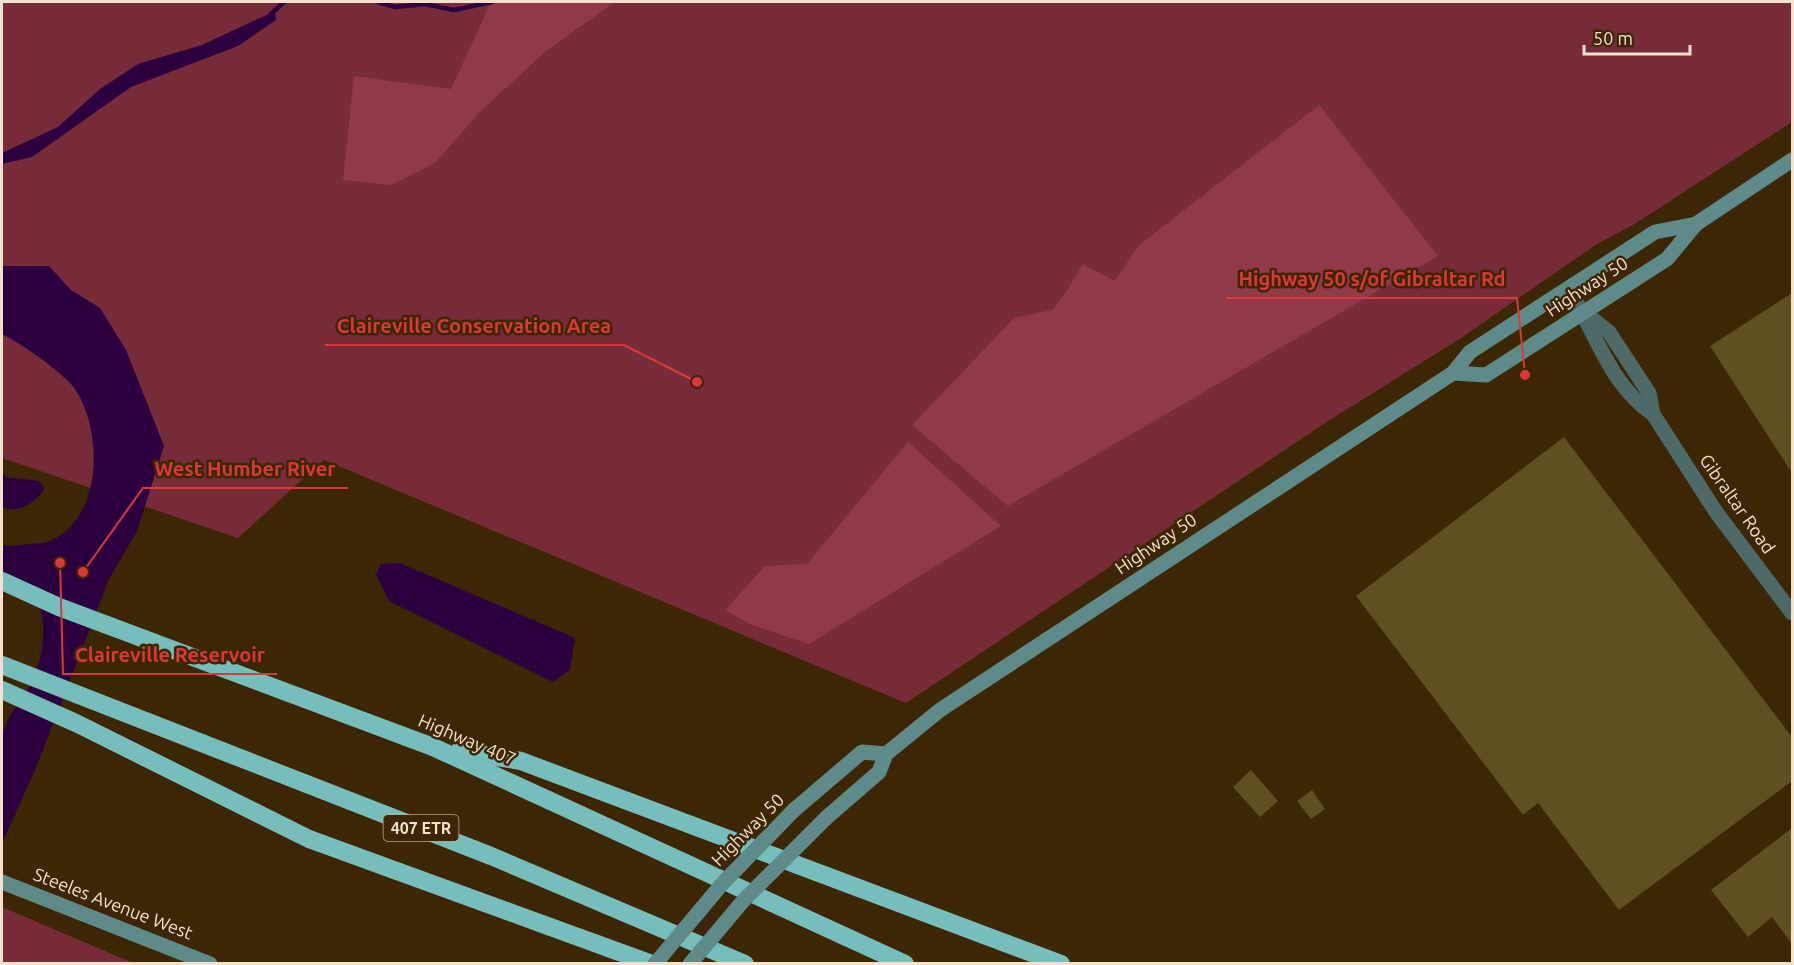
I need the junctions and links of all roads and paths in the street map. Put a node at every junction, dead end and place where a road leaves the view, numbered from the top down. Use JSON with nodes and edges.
{"nodes":[{"id":1,"x":1792,"y":160,"type":"edge"},
{"id":2,"x":1696,"y":224,"type":"junction"},
{"id":3,"x":1568,"y":289,"type":"junction"},
{"id":4,"x":1584,"y":312,"type":"junction"},
{"id":5,"x":1453,"y":373,"type":"junction"},
{"id":6,"x":2,"y":581,"type":"edge"},
{"id":7,"x":1792,"y":613,"type":"edge"},
{"id":8,"x":2,"y":665,"type":"edge"},
{"id":9,"x":2,"y":690,"type":"edge"},
{"id":10,"x":433,"y":747,"type":"junction"},
{"id":11,"x":886,"y":754,"type":"junction"},
{"id":12,"x":5,"y":883,"type":"edge"},
{"id":13,"x":210,"y":963,"type":"edge"},
{"id":14,"x":654,"y":963,"type":"edge"},
{"id":15,"x":690,"y":963,"type":"edge"},
{"id":16,"x":745,"y":963,"type":"edge"},
{"id":17,"x":905,"y":963,"type":"edge"},
{"id":18,"x":1061,"y":963,"type":"edge"}],
"edges":[{"from":1,"to":2,"type":"main road","name":"Highway 50"},
{"from":2,"to":3,"type":"main road","name":"Highway 50"},
{"from":2,"to":4,"type":"main road","name":"Highway 50"},
{"from":3,"to":4,"type":"street","name":"Gibraltar Road"},
{"from":3,"to":5,"type":"main road","name":"Highway 50"},
{"from":4,"to":5,"type":"main road","name":"Highway 50"},
{"from":4,"to":7,"type":"street","name":"Gibraltar Road"},
{"from":5,"to":11,"type":"main road","name":"Highway 50"},
{"from":6,"to":10,"type":"highway","name":"Highway 407"},
{"from":8,"to":16,"type":"highway","number":"407 ETR"},
{"from":9,"to":14,"type":"highway"},
{"from":10,"to":17,"type":"highway","name":"Highway 407"},
{"from":10,"to":18,"type":"highway"},
{"from":11,"to":14,"type":"main road","name":"Highway 50","bridge":true},
{"from":11,"to":15,"type":"main road","name":"Highway 50","bridge":true},
{"from":12,"to":13,"type":"main road","name":"Steeles Avenue West"}]}
